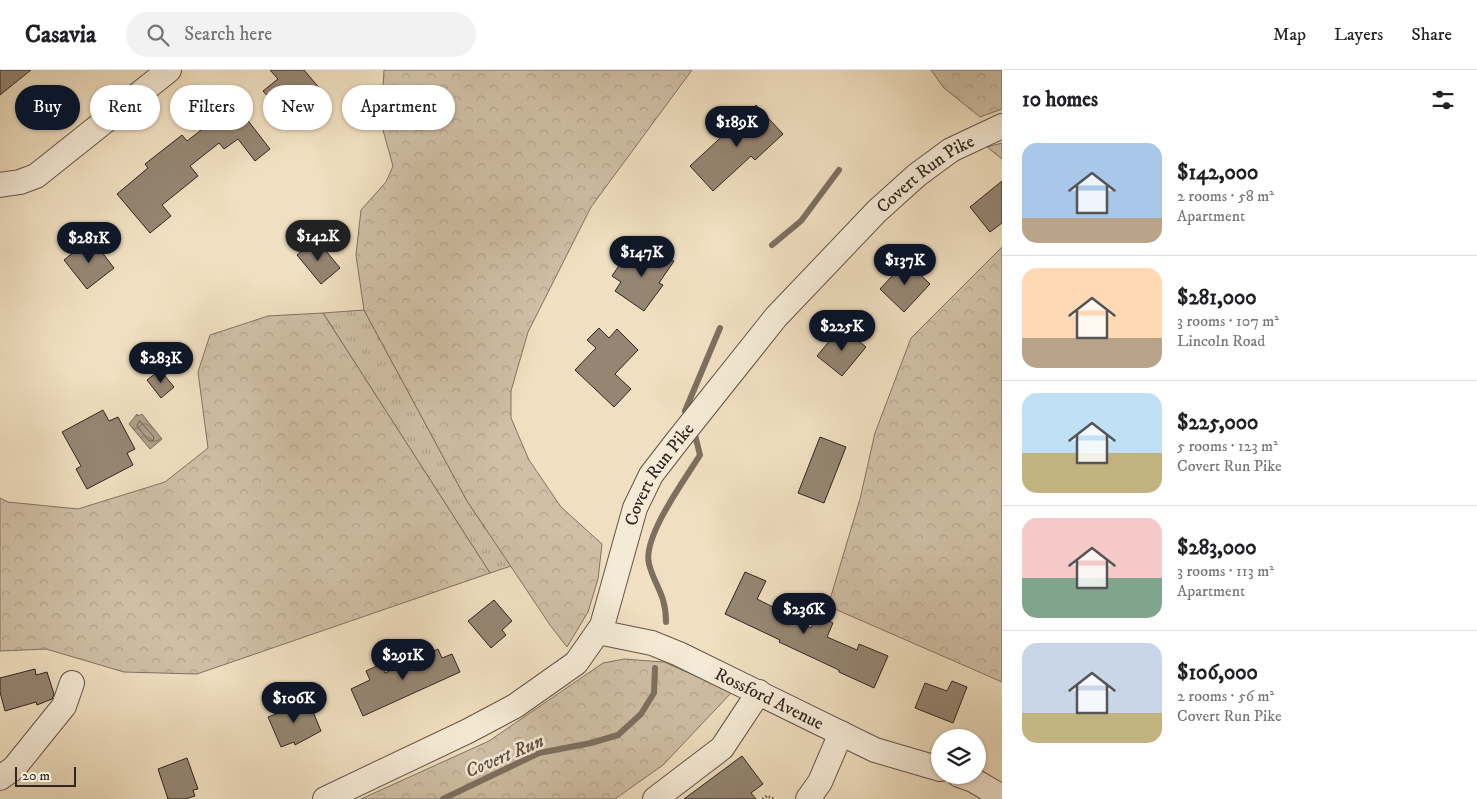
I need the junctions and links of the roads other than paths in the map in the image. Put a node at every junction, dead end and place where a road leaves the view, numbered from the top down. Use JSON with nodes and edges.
{"nodes":[{"id":1,"x":163,"y":72,"type":"edge"},
{"id":2,"x":1002,"y":126,"type":"edge"},
{"id":3,"x":0,"y":185,"type":"edge"},
{"id":4,"x":598,"y":632,"type":"junction"},
{"id":5,"x":72,"y":683,"type":"dead end"},
{"id":6,"x":759,"y":692,"type":"junction"},
{"id":7,"x":841,"y":733,"type":"junction"},
{"id":8,"x":931,"y":766,"type":"edge"},
{"id":9,"x":0,"y":778,"type":"edge"},
{"id":10,"x":980,"y":784,"type":"edge"},
{"id":11,"x":1002,"y":797,"type":"edge"},
{"id":12,"x":325,"y":799,"type":"edge"},
{"id":13,"x":655,"y":799,"type":"edge"},
{"id":14,"x":808,"y":799,"type":"edge"}],
"edges":[{"from":1,"to":3,"type":"street"},
{"from":2,"to":4,"type":"street","name":"Covert Run Pike"},
{"from":4,"to":6,"type":"street","name":"Rossford Avenue"},
{"from":4,"to":12,"type":"street","name":"Covert Run Pike"},
{"from":5,"to":9,"type":"street"},
{"from":6,"to":7,"type":"street","name":"Rossford Avenue"},
{"from":6,"to":13,"type":"street"},
{"from":7,"to":8,"type":"street","name":"Rossford Avenue"},
{"from":7,"to":14,"type":"street"},
{"from":10,"to":11,"type":"street"}]}
